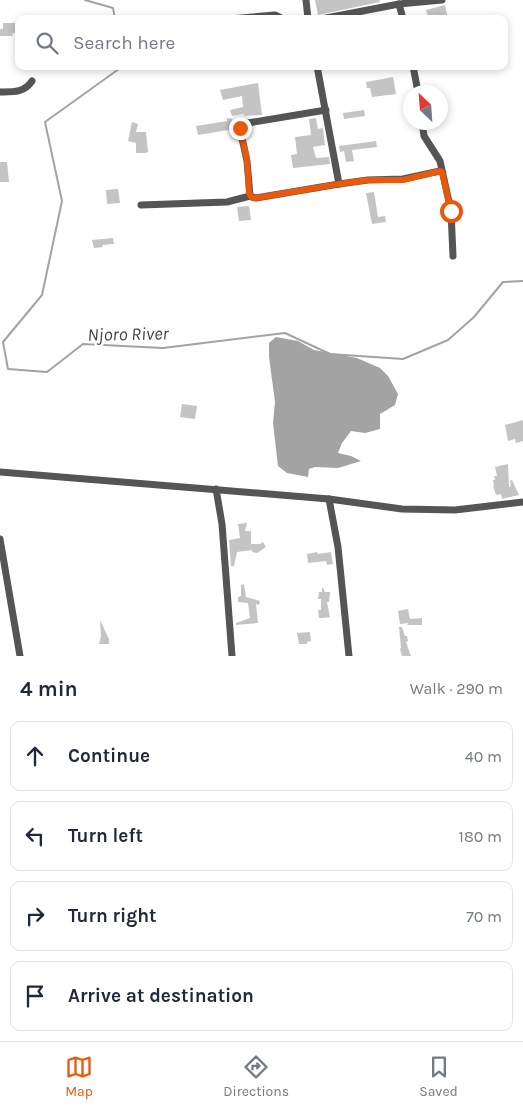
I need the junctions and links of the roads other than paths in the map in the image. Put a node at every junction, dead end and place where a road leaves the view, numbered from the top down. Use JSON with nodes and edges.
{"nodes":[{"id":1,"x":306,"y":0,"type":"edge"},
{"id":2,"x":442,"y":0,"type":"edge"},
{"id":3,"x":400,"y":4,"type":"junction"},
{"id":4,"x":308,"y":15,"type":"edge"},
{"id":5,"x":342,"y":15,"type":"edge"},
{"id":6,"x":402,"y":15,"type":"edge"},
{"id":7,"x":318,"y":70,"type":"edge"},
{"id":8,"x":414,"y":70,"type":"edge"},
{"id":9,"x":32,"y":81,"type":"dead end"},
{"id":10,"x":417,"y":85,"type":"edge"},
{"id":11,"x":0,"y":92,"type":"edge"},
{"id":12,"x":326,"y":110,"type":"junction"},
{"id":13,"x":423,"y":130,"type":"edge"},
{"id":14,"x":442,"y":172,"type":"junction"},
{"id":15,"x":339,"y":184,"type":"junction"},
{"id":16,"x":250,"y":196,"type":"junction"},
{"id":17,"x":142,"y":205,"type":"dead end"},
{"id":18,"x":453,"y":256,"type":"dead end"},
{"id":19,"x":0,"y":472,"type":"edge"},
{"id":20,"x":216,"y":490,"type":"junction"},
{"id":21,"x":328,"y":499,"type":"junction"},
{"id":22,"x":523,"y":502,"type":"edge"},
{"id":23,"x":0,"y":539,"type":"edge"},
{"id":24,"x":20,"y":656,"type":"edge"},
{"id":25,"x":232,"y":656,"type":"edge"},
{"id":26,"x":349,"y":656,"type":"edge"}],
"edges":[{"from":1,"to":4,"type":"street"},
{"from":2,"to":3,"type":"street"},
{"from":3,"to":5,"type":"street"},
{"from":3,"to":6,"type":"street"},
{"from":7,"to":12,"type":"street"},
{"from":8,"to":10,"type":"street"},
{"from":9,"to":11,"type":"street"},
{"from":12,"to":15,"type":"street"},
{"from":12,"to":16,"type":"street"},
{"from":13,"to":14,"type":"street"},
{"from":14,"to":15,"type":"street"},
{"from":14,"to":18,"type":"street"},
{"from":15,"to":16,"type":"street"},
{"from":16,"to":17,"type":"street"},
{"from":19,"to":20,"type":"street"},
{"from":20,"to":21,"type":"street"},
{"from":20,"to":25,"type":"street"},
{"from":21,"to":22,"type":"street"},
{"from":21,"to":26,"type":"street"},
{"from":23,"to":24,"type":"street"}]}
